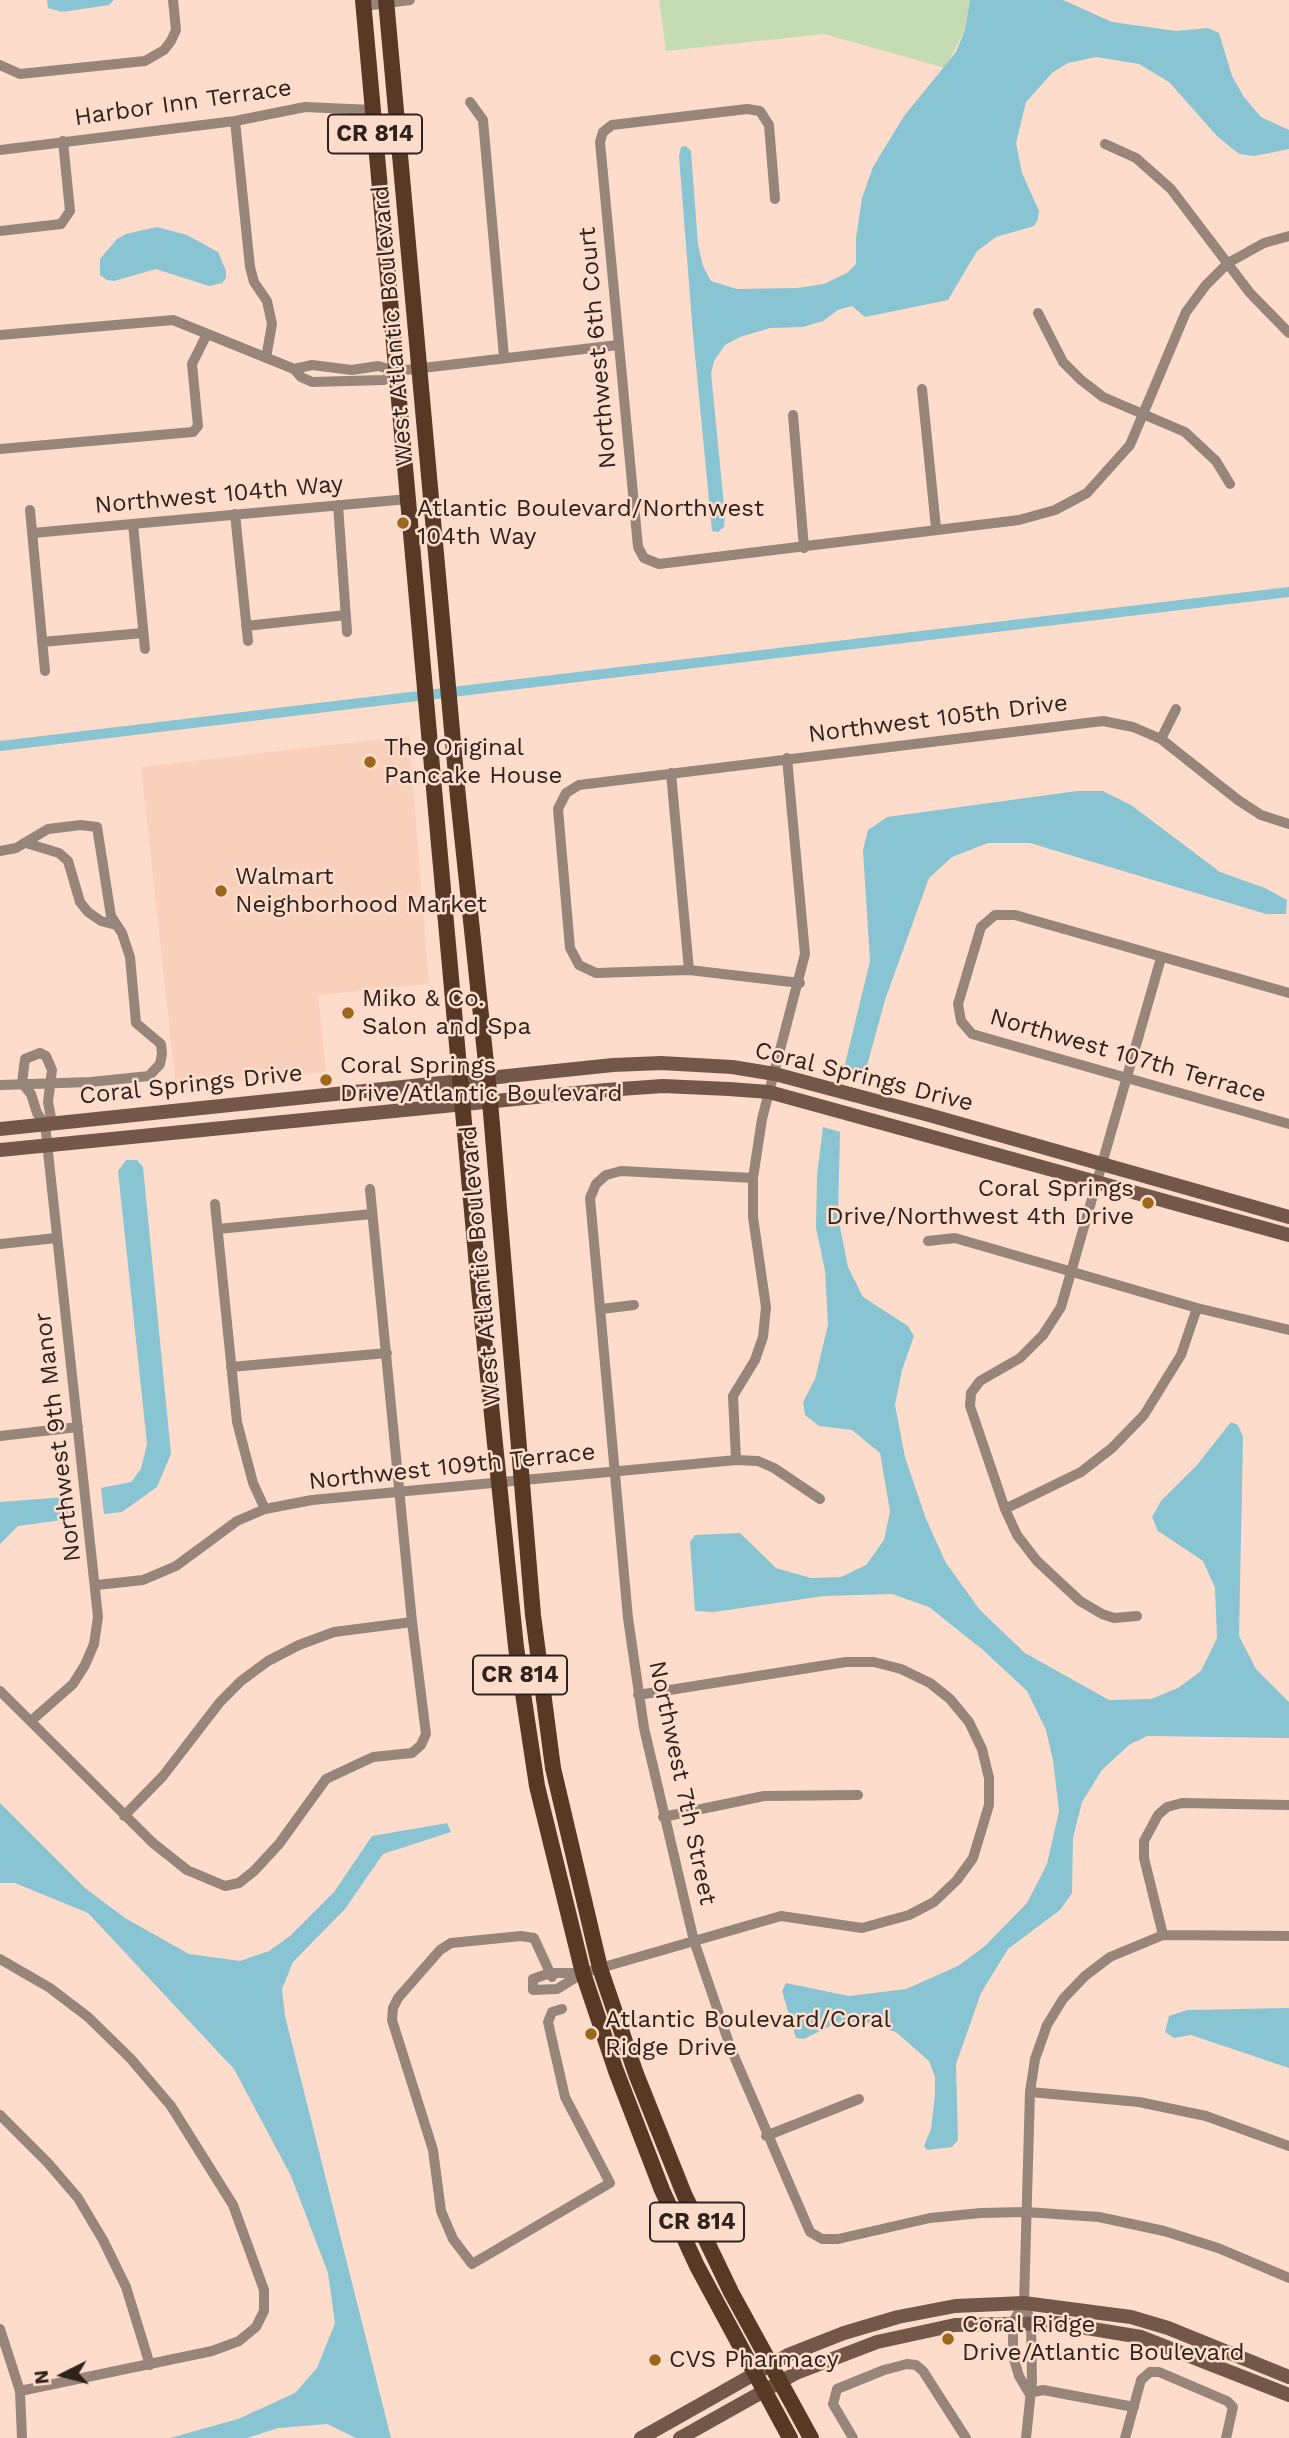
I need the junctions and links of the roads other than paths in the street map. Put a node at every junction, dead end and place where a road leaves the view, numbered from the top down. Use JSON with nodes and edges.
{"nodes":[{"id":1,"x":173,"y":0,"type":"edge"},
{"id":2,"x":410,"y":0,"type":"edge"},
{"id":3,"x":386,"y":2,"type":"edge"},
{"id":4,"x":364,"y":3,"type":"edge"},
{"id":5,"x":0,"y":65,"type":"edge"},
{"id":6,"x":470,"y":102,"type":"dead end"},
{"id":7,"x":373,"y":110,"type":"junction"},
{"id":8,"x":235,"y":121,"type":"junction"},
{"id":9,"x":62,"y":141,"type":"junction"},
{"id":10,"x":1105,"y":144,"type":"dead end"},
{"id":11,"x":0,"y":150,"type":"edge"},
{"id":12,"x":775,"y":199,"type":"dead end"},
{"id":13,"x":0,"y":231,"type":"edge"},
{"id":14,"x":1289,"y":236,"type":"edge"},
{"id":15,"x":1228,"y":263,"type":"junction"},
{"id":16,"x":1038,"y":313,"type":"dead end"},
{"id":17,"x":1289,"y":333,"type":"edge"},
{"id":18,"x":207,"y":334,"type":"junction"},
{"id":19,"x":0,"y":335,"type":"edge"},
{"id":20,"x":618,"y":345,"type":"junction"},
{"id":21,"x":504,"y":357,"type":"junction"},
{"id":22,"x":266,"y":358,"type":"junction"},
{"id":23,"x":420,"y":368,"type":"junction"},
{"id":24,"x":294,"y":369,"type":"junction"},
{"id":25,"x":397,"y":371,"type":"junction"},
{"id":26,"x":353,"y":376,"type":"junction"},
{"id":27,"x":922,"y":389,"type":"dead end"},
{"id":28,"x":793,"y":415,"type":"dead end"},
{"id":29,"x":1143,"y":415,"type":"junction"},
{"id":30,"x":0,"y":449,"type":"edge"},
{"id":31,"x":1230,"y":484,"type":"dead end"},
{"id":32,"x":408,"y":499,"type":"junction"},
{"id":33,"x":338,"y":505,"type":"junction"},
{"id":34,"x":30,"y":510,"type":"dead end"},
{"id":35,"x":235,"y":514,"type":"junction"},
{"id":36,"x":133,"y":524,"type":"junction"},
{"id":37,"x":936,"y":528,"type":"junction"},
{"id":38,"x":33,"y":533,"type":"junction"},
{"id":39,"x":804,"y":548,"type":"junction"},
{"id":40,"x":346,"y":615,"type":"junction"},
{"id":41,"x":246,"y":626,"type":"junction"},
{"id":42,"x":143,"y":632,"type":"junction"},
{"id":43,"x":347,"y":632,"type":"dead end"},
{"id":44,"x":248,"y":641,"type":"dead end"},
{"id":45,"x":43,"y":642,"type":"junction"},
{"id":46,"x":145,"y":649,"type":"dead end"},
{"id":47,"x":45,"y":671,"type":"dead end"},
{"id":48,"x":1176,"y":709,"type":"dead end"},
{"id":49,"x":1161,"y":739,"type":"junction"},
{"id":50,"x":787,"y":758,"type":"junction"},
{"id":51,"x":671,"y":773,"type":"junction"},
{"id":52,"x":1289,"y":824,"type":"edge"},
{"id":53,"x":26,"y":843,"type":"junction"},
{"id":54,"x":0,"y":851,"type":"edge"},
{"id":55,"x":116,"y":925,"type":"junction"},
{"id":56,"x":1161,"y":958,"type":"junction"},
{"id":57,"x":689,"y":970,"type":"junction"},
{"id":58,"x":800,"y":983,"type":"junction"},
{"id":59,"x":1289,"y":993,"type":"edge"},
{"id":60,"x":775,"y":1074,"type":"junction"},
{"id":61,"x":488,"y":1076,"type":"junction"},
{"id":62,"x":1126,"y":1078,"type":"junction"},
{"id":63,"x":460,"y":1079,"type":"junction"},
{"id":64,"x":22,"y":1083,"type":"junction"},
{"id":65,"x":52,"y":1083,"type":"junction"},
{"id":66,"x":0,"y":1085,"type":"edge"},
{"id":67,"x":769,"y":1092,"type":"junction"},
{"id":68,"x":490,"y":1101,"type":"junction"},
{"id":69,"x":462,"y":1104,"type":"junction"},
{"id":70,"x":45,"y":1124,"type":"junction"},
{"id":71,"x":1289,"y":1124,"type":"edge"},
{"id":72,"x":0,"y":1129,"type":"edge"},
{"id":73,"x":47,"y":1146,"type":"junction"},
{"id":74,"x":0,"y":1150,"type":"edge"},
{"id":75,"x":1102,"y":1165,"type":"junction"},
{"id":76,"x":753,"y":1178,"type":"junction"},
{"id":77,"x":1098,"y":1183,"type":"junction"},
{"id":78,"x":370,"y":1189,"type":"dead end"},
{"id":79,"x":215,"y":1204,"type":"dead end"},
{"id":80,"x":372,"y":1214,"type":"junction"},
{"id":81,"x":1289,"y":1217,"type":"edge"},
{"id":82,"x":218,"y":1229,"type":"junction"},
{"id":83,"x":1289,"y":1235,"type":"edge"},
{"id":84,"x":56,"y":1238,"type":"junction"},
{"id":85,"x":928,"y":1241,"type":"dead end"},
{"id":86,"x":0,"y":1244,"type":"edge"},
{"id":87,"x":1072,"y":1270,"type":"junction"},
{"id":88,"x":634,"y":1306,"type":"dead end"},
{"id":89,"x":1197,"y":1308,"type":"junction"},
{"id":90,"x":601,"y":1309,"type":"junction"},
{"id":91,"x":1289,"y":1330,"type":"edge"},
{"id":92,"x":387,"y":1353,"type":"junction"},
{"id":93,"x":231,"y":1367,"type":"junction"},
{"id":94,"x":78,"y":1427,"type":"junction"},
{"id":95,"x":0,"y":1436,"type":"edge"},
{"id":96,"x":736,"y":1460,"type":"junction"},
{"id":97,"x":614,"y":1472,"type":"junction"},
{"id":98,"x":521,"y":1480,"type":"junction"},
{"id":99,"x":499,"y":1483,"type":"junction"},
{"id":100,"x":399,"y":1493,"type":"junction"},
{"id":101,"x":820,"y":1499,"type":"dead end"},
{"id":102,"x":265,"y":1509,"type":"junction"},
{"id":103,"x":1005,"y":1509,"type":"junction"},
{"id":104,"x":97,"y":1585,"type":"junction"},
{"id":105,"x":1137,"y":1616,"type":"dead end"},
{"id":106,"x":412,"y":1622,"type":"junction"},
{"id":107,"x":0,"y":1690,"type":"edge"},
{"id":108,"x":638,"y":1695,"type":"junction"},
{"id":109,"x":31,"y":1721,"type":"junction"},
{"id":110,"x":858,"y":1795,"type":"dead end"},
{"id":111,"x":1289,"y":1805,"type":"edge"},
{"id":112,"x":124,"y":1816,"type":"junction"},
{"id":113,"x":663,"y":1817,"type":"junction"},
{"id":114,"x":1163,"y":1935,"type":"junction"},
{"id":115,"x":1289,"y":1936,"type":"edge"},
{"id":116,"x":694,"y":1941,"type":"junction"},
{"id":117,"x":0,"y":1959,"type":"edge"},
{"id":118,"x":600,"y":1968,"type":"junction"},
{"id":119,"x":550,"y":1973,"type":"junction"},
{"id":120,"x":583,"y":1973,"type":"junction"},
{"id":121,"x":557,"y":1989,"type":"junction"},
{"id":122,"x":562,"y":2008,"type":"dead end"},
{"id":123,"x":1030,"y":2092,"type":"junction"},
{"id":124,"x":859,"y":2099,"type":"dead end"},
{"id":125,"x":0,"y":2115,"type":"edge"},
{"id":126,"x":766,"y":2136,"type":"junction"},
{"id":127,"x":1289,"y":2146,"type":"edge"},
{"id":128,"x":1026,"y":2212,"type":"junction"},
{"id":129,"x":1289,"y":2278,"type":"edge"},
{"id":130,"x":1024,"y":2303,"type":"junction"},
{"id":131,"x":1013,"y":2322,"type":"junction"},
{"id":132,"x":1031,"y":2322,"type":"junction"},
{"id":133,"x":0,"y":2329,"type":"edge"},
{"id":134,"x":150,"y":2365,"type":"junction"},
{"id":135,"x":769,"y":2365,"type":"junction"},
{"id":136,"x":1031,"y":2367,"type":"junction"},
{"id":137,"x":1016,"y":2368,"type":"junction"},
{"id":138,"x":753,"y":2374,"type":"junction"},
{"id":139,"x":1285,"y":2376,"type":"edge"},
{"id":140,"x":778,"y":2381,"type":"junction"},
{"id":141,"x":763,"y":2390,"type":"junction"},
{"id":142,"x":20,"y":2391,"type":"junction"},
{"id":143,"x":1282,"y":2392,"type":"edge"},
{"id":144,"x":1029,"y":2393,"type":"junction"},
{"id":145,"x":1133,"y":2407,"type":"junction"},
{"id":146,"x":22,"y":2438,"type":"edge"},
{"id":147,"x":641,"y":2438,"type":"edge"},
{"id":148,"x":680,"y":2438,"type":"edge"},
{"id":149,"x":790,"y":2438,"type":"edge"},
{"id":150,"x":811,"y":2438,"type":"edge"},
{"id":151,"x":853,"y":2438,"type":"edge"},
{"id":152,"x":966,"y":2438,"type":"edge"},
{"id":153,"x":1026,"y":2438,"type":"edge"},
{"id":154,"x":1125,"y":2438,"type":"edge"},
{"id":155,"x":1226,"y":2438,"type":"edge"}],
"edges":[{"from":1,"to":5,"type":"street"},
{"from":2,"to":3,"type":"street"},
{"from":3,"to":4,"type":"street"},
{"from":3,"to":23,"type":"main road","name":"West Atlantic Boulevard","number":"CR 814"},
{"from":4,"to":7,"type":"main road","name":"West Atlantic Boulevard","number":"CR 814"},
{"from":6,"to":21,"type":"street"},
{"from":7,"to":8,"type":"street","name":"Harbor Inn Terrace"},
{"from":7,"to":25,"type":"main road","name":"West Atlantic Boulevard","number":"CR 814"},
{"from":8,"to":9,"type":"street","name":"Harbor Inn Terrace"},
{"from":8,"to":22,"type":"street"},
{"from":9,"to":11,"type":"street","name":"Harbor Inn Terrace"},
{"from":9,"to":13,"type":"street"},
{"from":10,"to":15,"type":"street"},
{"from":12,"to":20,"type":"street","name":"Northwest 6th Court"},
{"from":14,"to":15,"type":"street"},
{"from":15,"to":17,"type":"street"},
{"from":15,"to":29,"type":"street"},
{"from":16,"to":29,"type":"street"},
{"from":18,"to":19,"type":"street"},
{"from":18,"to":22,"type":"street"},
{"from":18,"to":30,"type":"street"},
{"from":20,"to":21,"type":"street"},
{"from":20,"to":39,"type":"street","name":"Northwest 6th Court"},
{"from":21,"to":23,"type":"street"},
{"from":22,"to":24,"type":"street"},
{"from":23,"to":25,"type":"street"},
{"from":23,"to":61,"type":"main road","name":"West Atlantic Boulevard","number":"CR 814"},
{"from":24,"to":26,"type":"street"},
{"from":24,"to":26,"type":"street"},
{"from":25,"to":26,"type":"street"},
{"from":25,"to":32,"type":"main road","name":"West Atlantic Boulevard","number":"CR 814"},
{"from":27,"to":37,"type":"street"},
{"from":28,"to":39,"type":"street"},
{"from":29,"to":31,"type":"street"},
{"from":29,"to":37,"type":"street"},
{"from":32,"to":33,"type":"street","name":"Northwest 104th Way"},
{"from":32,"to":63,"type":"main road","name":"West Atlantic Boulevard","number":"CR 814"},
{"from":33,"to":35,"type":"street","name":"Northwest 104th Way"},
{"from":33,"to":40,"type":"street"},
{"from":34,"to":38,"type":"street"},
{"from":35,"to":36,"type":"street","name":"Northwest 104th Way"},
{"from":35,"to":41,"type":"street"},
{"from":36,"to":38,"type":"street","name":"Northwest 104th Way"},
{"from":36,"to":42,"type":"street"},
{"from":37,"to":39,"type":"street"},
{"from":38,"to":45,"type":"street"},
{"from":40,"to":41,"type":"street"},
{"from":40,"to":43,"type":"street"},
{"from":41,"to":44,"type":"street"},
{"from":42,"to":45,"type":"street"},
{"from":42,"to":46,"type":"street"},
{"from":45,"to":47,"type":"street"},
{"from":48,"to":49,"type":"street"},
{"from":49,"to":50,"type":"street","name":"Northwest 105th Drive"},
{"from":49,"to":52,"type":"street","name":"Northwest 105th Drive"},
{"from":50,"to":51,"type":"street","name":"Northwest 105th Drive"},
{"from":50,"to":58,"type":"street"},
{"from":51,"to":57,"type":"street"},
{"from":51,"to":57,"type":"street","name":"Northwest 105th Drive"},
{"from":53,"to":54,"type":"street"},
{"from":53,"to":55,"type":"street"},
{"from":53,"to":55,"type":"street"},
{"from":55,"to":65,"type":"street"},
{"from":56,"to":59,"type":"street"},
{"from":56,"to":62,"type":"street"},
{"from":56,"to":62,"type":"street","name":"Northwest 107th Terrace"},
{"from":57,"to":58,"type":"street"},
{"from":58,"to":60,"type":"street"},
{"from":60,"to":61,"type":"main road","name":"Coral Springs Drive"},
{"from":60,"to":67,"type":"street"},
{"from":60,"to":75,"type":"main road","name":"Coral Springs Drive"},
{"from":61,"to":63,"type":"main road","name":"Coral Springs Drive"},
{"from":61,"to":68,"type":"main road","name":"West Atlantic Boulevard","number":"CR 814"},
{"from":62,"to":71,"type":"street","name":"Northwest 107th Terrace"},
{"from":62,"to":75,"type":"street"},
{"from":63,"to":69,"type":"main road","name":"West Atlantic Boulevard","number":"CR 814"},
{"from":63,"to":70,"type":"main road","name":"Coral Springs Drive"},
{"from":64,"to":65,"type":"street"},
{"from":64,"to":65,"type":"street"},
{"from":64,"to":66,"type":"street"},
{"from":64,"to":70,"type":"street"},
{"from":65,"to":70,"type":"street"},
{"from":67,"to":68,"type":"main road","name":"Coral Springs Drive"},
{"from":67,"to":76,"type":"street"},
{"from":67,"to":77,"type":"main road","name":"Coral Springs Drive"},
{"from":68,"to":69,"type":"main road","name":"Coral Springs Drive"},
{"from":68,"to":98,"type":"main road","name":"West Atlantic Boulevard","number":"CR 814"},
{"from":69,"to":73,"type":"main road","name":"Coral Springs Drive"},
{"from":69,"to":99,"type":"main road","name":"West Atlantic Boulevard","number":"CR 814"},
{"from":70,"to":72,"type":"main road","name":"Coral Springs Drive"},
{"from":70,"to":73,"type":"street","name":"Northwest 9th Manor"},
{"from":73,"to":74,"type":"main road","name":"Coral Springs Drive"},
{"from":73,"to":84,"type":"street","name":"Northwest 9th Manor"},
{"from":75,"to":77,"type":"street"},
{"from":75,"to":81,"type":"main road","name":"Coral Springs Drive"},
{"from":76,"to":90,"type":"street","name":"Northwest 7th Street"},
{"from":76,"to":96,"type":"street"},
{"from":77,"to":83,"type":"main road","name":"Coral Springs Drive"},
{"from":77,"to":87,"type":"street"},
{"from":78,"to":80,"type":"street"},
{"from":79,"to":82,"type":"street"},
{"from":80,"to":82,"type":"street"},
{"from":80,"to":92,"type":"street"},
{"from":82,"to":93,"type":"street"},
{"from":84,"to":86,"type":"street"},
{"from":84,"to":94,"type":"street","name":"Northwest 9th Manor"},
{"from":85,"to":87,"type":"street"},
{"from":87,"to":89,"type":"street"},
{"from":87,"to":103,"type":"street"},
{"from":88,"to":90,"type":"street"},
{"from":89,"to":91,"type":"street"},
{"from":89,"to":103,"type":"street"},
{"from":90,"to":97,"type":"street","name":"Northwest 7th Street"},
{"from":92,"to":93,"type":"street"},
{"from":92,"to":100,"type":"street"},
{"from":93,"to":102,"type":"street"},
{"from":94,"to":95,"type":"street"},
{"from":94,"to":104,"type":"street","name":"Northwest 9th Manor"},
{"from":96,"to":97,"type":"street","name":"Northwest 109th Terrace"},
{"from":96,"to":101,"type":"street","name":"Northwest 109th Terrace"},
{"from":97,"to":98,"type":"street","name":"Northwest 109th Terrace"},
{"from":97,"to":108,"type":"street","name":"Northwest 7th Street"},
{"from":98,"to":99,"type":"street","name":"Northwest 109th Terrace"},
{"from":98,"to":118,"type":"main road","name":"West Atlantic Boulevard","number":"CR 814"},
{"from":99,"to":100,"type":"street","name":"Northwest 109th Terrace"},
{"from":99,"to":120,"type":"main road","name":"West Atlantic Boulevard","number":"CR 814"},
{"from":100,"to":102,"type":"street","name":"Northwest 109th Terrace"},
{"from":100,"to":106,"type":"street"},
{"from":102,"to":104,"type":"street","name":"Northwest 109th Terrace"},
{"from":103,"to":105,"type":"street"},
{"from":104,"to":109,"type":"street","name":"Northwest 9th Manor"},
{"from":106,"to":112,"type":"street"},
{"from":106,"to":112,"type":"street"},
{"from":107,"to":109,"type":"street"},
{"from":108,"to":113,"type":"street","name":"Northwest 7th Street"},
{"from":108,"to":116,"type":"street"},
{"from":109,"to":112,"type":"street"},
{"from":110,"to":113,"type":"street"},
{"from":111,"to":114,"type":"street"},
{"from":113,"to":116,"type":"street","name":"Northwest 7th Street"},
{"from":114,"to":115,"type":"street"},
{"from":114,"to":123,"type":"street"},
{"from":116,"to":118,"type":"street"},
{"from":116,"to":126,"type":"street","name":"Northwest 7th Street"},
{"from":117,"to":134,"type":"street"},
{"from":118,"to":120,"type":"street"},
{"from":118,"to":135,"type":"main road","name":"West Atlantic Boulevard","number":"CR 814"},
{"from":119,"to":120,"type":"street"},
{"from":119,"to":121,"type":"street"},
{"from":119,"to":121,"type":"street"},
{"from":119,"to":122,"type":"street"},
{"from":120,"to":121,"type":"street"},
{"from":120,"to":138,"type":"main road","name":"West Atlantic Boulevard","number":"CR 814"},
{"from":123,"to":127,"type":"street"},
{"from":123,"to":128,"type":"street"},
{"from":124,"to":126,"type":"street"},
{"from":125,"to":134,"type":"street"},
{"from":126,"to":128,"type":"street","name":"Northwest 7th Street"},
{"from":128,"to":129,"type":"street"},
{"from":128,"to":130,"type":"street"},
{"from":130,"to":131,"type":"street"},
{"from":130,"to":132,"type":"street"},
{"from":130,"to":135,"type":"main road"},
{"from":130,"to":139,"type":"main road"},
{"from":131,"to":132,"type":"main road"},
{"from":131,"to":137,"type":"street"},
{"from":131,"to":140,"type":"main road"},
{"from":132,"to":136,"type":"street"},
{"from":132,"to":143,"type":"main road"},
{"from":133,"to":142,"type":"street"},
{"from":134,"to":142,"type":"street"},
{"from":135,"to":138,"type":"main road"},
{"from":135,"to":140,"type":"main road","name":"West Atlantic Boulevard","number":"CR 814"},
{"from":136,"to":137,"type":"street"},
{"from":136,"to":144,"type":"street"},
{"from":137,"to":144,"type":"street"},
{"from":138,"to":141,"type":"main road","name":"West Atlantic Boulevard","number":"CR 814"},
{"from":138,"to":147,"type":"main road"},
{"from":139,"to":143,"type":"main road"},
{"from":140,"to":141,"type":"main road"},
{"from":140,"to":150,"type":"main road","name":"West Atlantic Boulevard","number":"CR 814"},
{"from":141,"to":148,"type":"main road"},
{"from":141,"to":149,"type":"main road","name":"West Atlantic Boulevard","number":"CR 814"},
{"from":142,"to":146,"type":"street"},
{"from":144,"to":145,"type":"street"},
{"from":144,"to":153,"type":"street"},
{"from":145,"to":154,"type":"street"},
{"from":145,"to":155,"type":"street"},
{"from":151,"to":152,"type":"street"}]}
